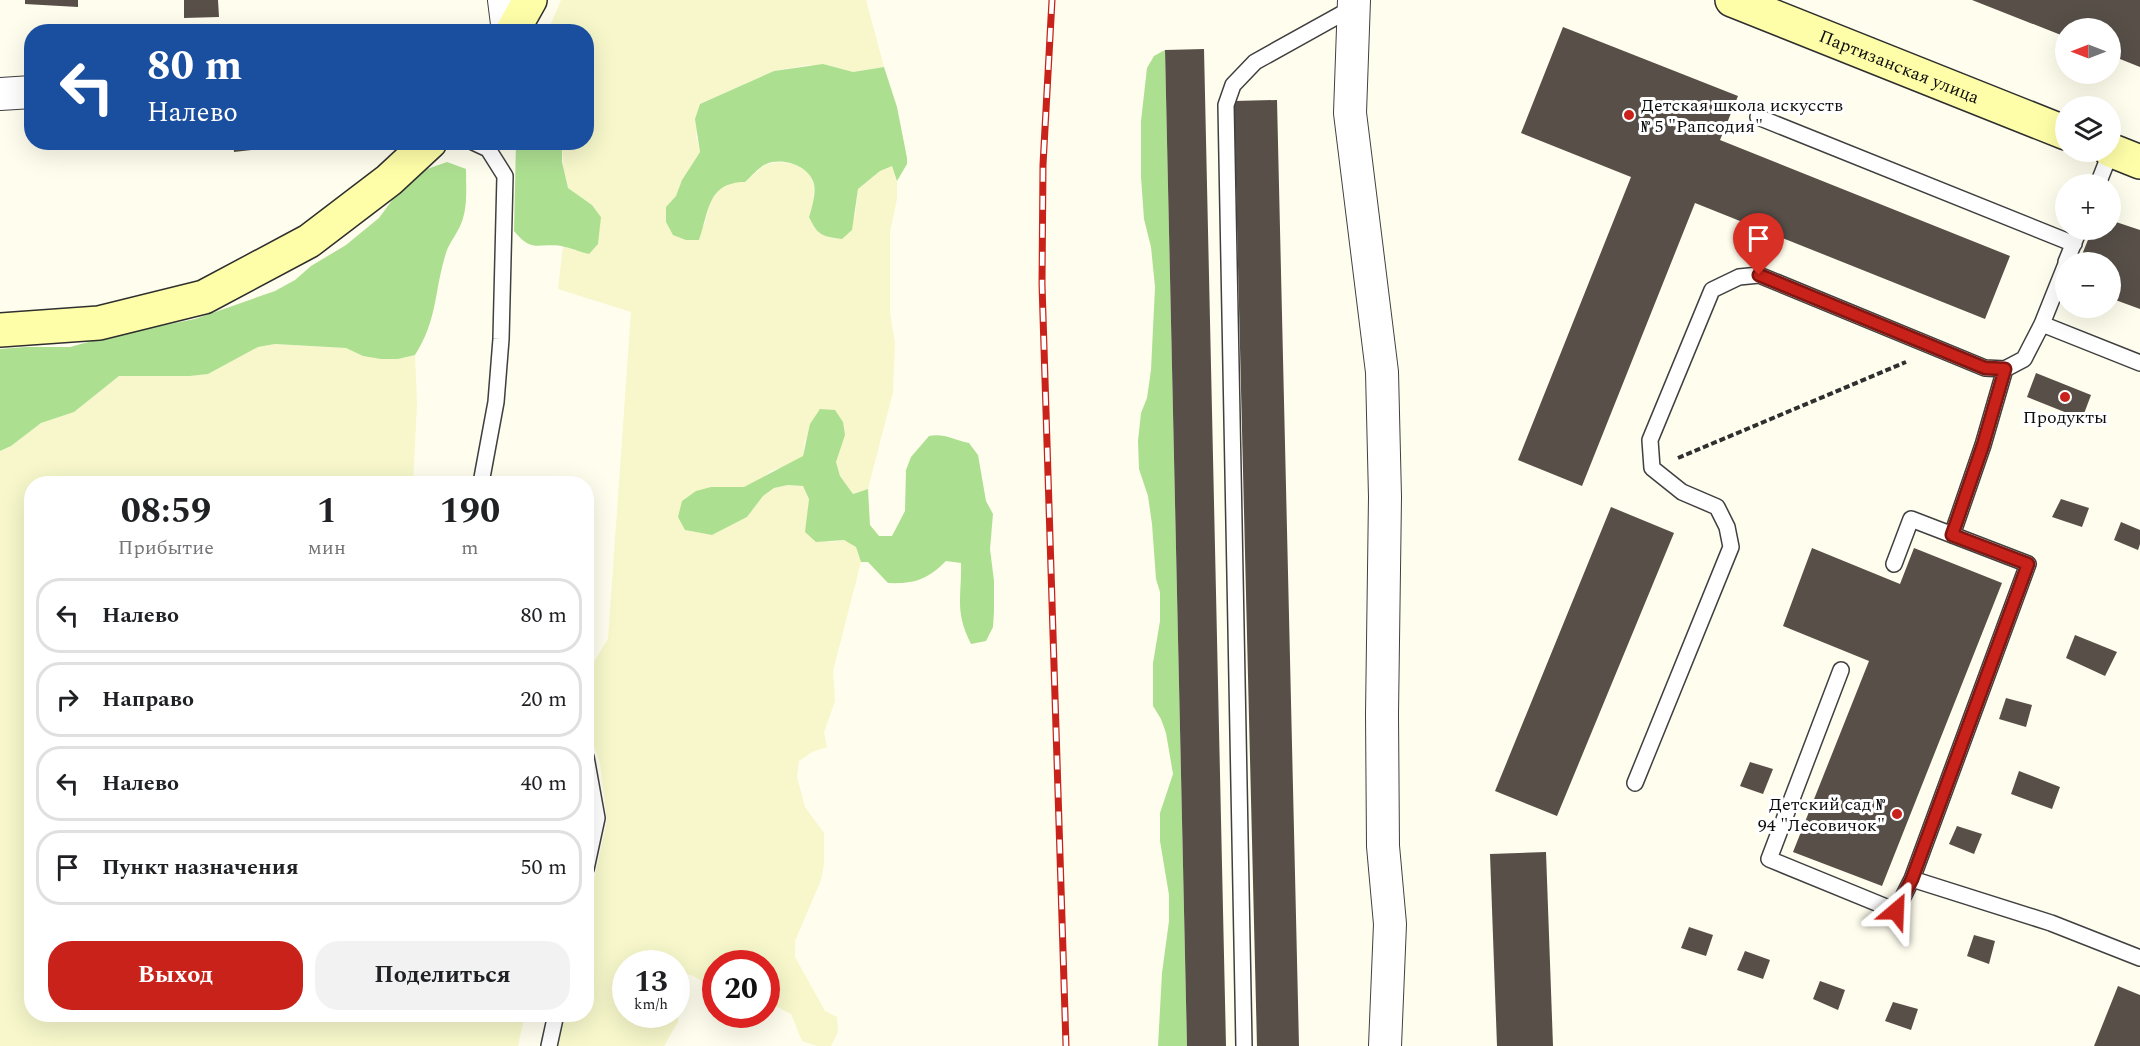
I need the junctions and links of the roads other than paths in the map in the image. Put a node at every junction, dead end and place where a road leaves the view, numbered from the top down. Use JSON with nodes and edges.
{"nodes":[{"id":1,"x":504,"y":0,"type":"edge"},
{"id":2,"x":530,"y":0,"type":"edge"},
{"id":3,"x":1732,"y":0,"type":"edge"},
{"id":4,"x":1354,"y":4,"type":"edge"},
{"id":5,"x":508,"y":24,"type":"edge"},
{"id":6,"x":515,"y":24,"type":"edge"},
{"id":7,"x":24,"y":92,"type":"edge"},
{"id":8,"x":0,"y":94,"type":"edge"},
{"id":9,"x":1758,"y":117,"type":"dead end"},
{"id":10,"x":2055,"y":129,"type":"edge"},
{"id":11,"x":421,"y":150,"type":"edge"},
{"id":12,"x":489,"y":150,"type":"edge"},
{"id":13,"x":2121,"y":155,"type":"edge"},
{"id":14,"x":2140,"y":162,"type":"edge"},
{"id":15,"x":2055,"y":228,"type":"edge"},
{"id":16,"x":2055,"y":291,"type":"edge"},
{"id":17,"x":2042,"y":324,"type":"junction"},
{"id":18,"x":0,"y":330,"type":"edge"},
{"id":19,"x":2140,"y":363,"type":"edge"},
{"id":20,"x":2005,"y":369,"type":"junction"},
{"id":21,"x":482,"y":476,"type":"edge"},
{"id":22,"x":1952,"y":535,"type":"junction"},
{"id":23,"x":1894,"y":564,"type":"dead end"},
{"id":24,"x":1841,"y":670,"type":"dead end"},
{"id":25,"x":1635,"y":783,"type":"dead end"},
{"id":26,"x":594,"y":801,"type":"edge"},
{"id":27,"x":594,"y":832,"type":"edge"},
{"id":28,"x":1912,"y":879,"type":"junction"},
{"id":29,"x":2140,"y":958,"type":"edge"},
{"id":30,"x":554,"y":1022,"type":"edge"},
{"id":31,"x":549,"y":1046,"type":"edge"},
{"id":32,"x":1244,"y":1046,"type":"edge"},
{"id":33,"x":1385,"y":1046,"type":"edge"}],
"edges":[{"from":1,"to":5,"type":"street"},
{"from":2,"to":6,"type":"street"},
{"from":3,"to":10,"type":"street","name":"Партизанская улица"},
{"from":4,"to":32,"type":"lane"},
{"from":4,"to":33,"type":"street"},
{"from":7,"to":8,"type":"street"},
{"from":9,"to":15,"type":"lane"},
{"from":11,"to":18,"type":"street"},
{"from":12,"to":21,"type":"lane"},
{"from":13,"to":14,"type":"street"},
{"from":16,"to":17,"type":"lane"},
{"from":17,"to":19,"type":"lane"},
{"from":17,"to":20,"type":"lane"},
{"from":20,"to":22,"type":"lane"},
{"from":20,"to":25,"type":"lane"},
{"from":22,"to":23,"type":"lane"},
{"from":22,"to":28,"type":"lane"},
{"from":24,"to":28,"type":"lane"},
{"from":26,"to":27,"type":"lane"},
{"from":28,"to":29,"type":"lane"},
{"from":30,"to":31,"type":"lane"}]}
